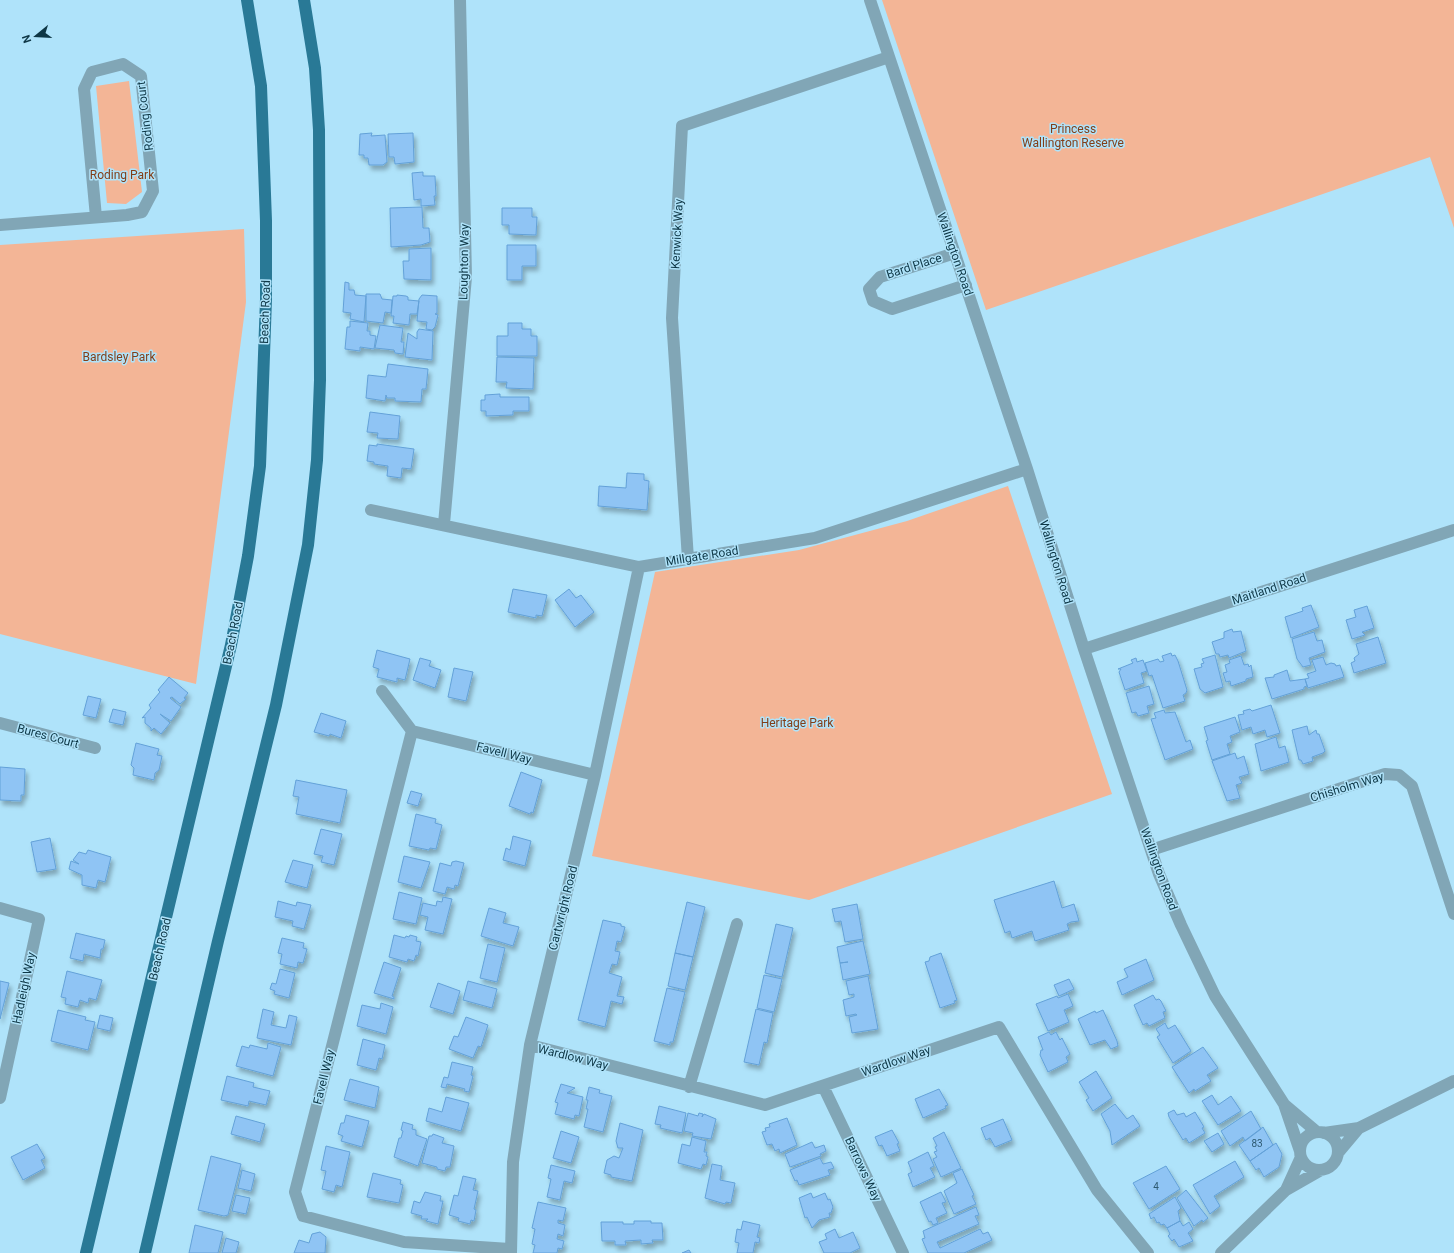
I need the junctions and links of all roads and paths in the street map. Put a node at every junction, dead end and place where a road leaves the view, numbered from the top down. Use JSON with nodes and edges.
{"nodes":[{"id":1,"x":247,"y":0,"type":"edge"},
{"id":2,"x":304,"y":0,"type":"edge"},
{"id":3,"x":460,"y":0,"type":"edge"},
{"id":4,"x":870,"y":0,"type":"edge"},
{"id":5,"x":889,"y":57,"type":"junction"},
{"id":6,"x":96,"y":217,"type":"junction"},
{"id":7,"x":0,"y":225,"type":"edge"},
{"id":8,"x":955,"y":253,"type":"junction"},
{"id":9,"x":966,"y":285,"type":"junction"},
{"id":10,"x":1027,"y":469,"type":"junction"},
{"id":11,"x":371,"y":510,"type":"dead end"},
{"id":12,"x":444,"y":524,"type":"junction"},
{"id":13,"x":1454,"y":530,"type":"edge"},
{"id":14,"x":688,"y":558,"type":"junction"},
{"id":15,"x":639,"y":567,"type":"junction"},
{"id":16,"x":1084,"y":649,"type":"junction"},
{"id":17,"x":382,"y":691,"type":"dead end"},
{"id":18,"x":0,"y":723,"type":"edge"},
{"id":19,"x":412,"y":731,"type":"junction"},
{"id":20,"x":95,"y":748,"type":"dead end"},
{"id":21,"x":595,"y":775,"type":"junction"},
{"id":22,"x":1151,"y":850,"type":"junction"},
{"id":23,"x":0,"y":908,"type":"edge"},
{"id":24,"x":1454,"y":914,"type":"edge"},
{"id":25,"x":736,"y":924,"type":"dead end"},
{"id":26,"x":530,"y":1045,"type":"junction"},
{"id":27,"x":1454,"y":1081,"type":"edge"},
{"id":28,"x":823,"y":1086,"type":"junction"},
{"id":29,"x":689,"y":1087,"type":"junction"},
{"id":30,"x":0,"y":1098,"type":"edge"},
{"id":31,"x":1284,"y":1104,"type":"junction"},
{"id":32,"x":1359,"y":1128,"type":"junction"},
{"id":33,"x":1320,"y":1132,"type":"junction"},
{"id":34,"x":1338,"y":1153,"type":"junction"},
{"id":35,"x":1300,"y":1154,"type":"junction"},
{"id":36,"x":1321,"y":1170,"type":"junction"},
{"id":37,"x":1286,"y":1190,"type":"junction"},
{"id":38,"x":511,"y":1251,"type":"edge"},
{"id":39,"x":86,"y":1253,"type":"edge"},
{"id":40,"x":145,"y":1253,"type":"edge"},
{"id":41,"x":902,"y":1253,"type":"edge"},
{"id":42,"x":1148,"y":1253,"type":"edge"},
{"id":43,"x":1221,"y":1253,"type":"edge"}],
"edges":[{"from":1,"to":39,"type":"main road","name":"Beach Road"},
{"from":2,"to":40,"type":"main road"},
{"from":3,"to":12,"type":"street","name":"Loughton Way"},
{"from":4,"to":5,"type":"street","name":"Wallington Road"},
{"from":5,"to":8,"type":"street","name":"Wallington Road"},
{"from":5,"to":14,"type":"street","name":"Kenwick Way"},
{"from":6,"to":6,"type":"street","name":"Roding Court"},
{"from":6,"to":7,"type":"street","name":"Roding Court"},
{"from":8,"to":9,"type":"street","name":"Wallington Road"},
{"from":8,"to":9,"type":"street","name":"Bard Place"},
{"from":9,"to":10,"type":"street","name":"Wallington Road"},
{"from":10,"to":14,"type":"street","name":"Millgate Road"},
{"from":10,"to":16,"type":"street","name":"Wallington Road"},
{"from":11,"to":12,"type":"street","name":"Millgate Road"},
{"from":12,"to":15,"type":"street","name":"Millgate Road"},
{"from":13,"to":16,"type":"street","name":"Maitland Road"},
{"from":14,"to":15,"type":"street","name":"Millgate Road"},
{"from":15,"to":21,"type":"street","name":"Cartwright Road"},
{"from":16,"to":22,"type":"street","name":"Wallington Road"},
{"from":17,"to":19,"type":"street"},
{"from":18,"to":20,"type":"street","name":"Bures Court"},
{"from":19,"to":21,"type":"street","name":"Favell Way"},
{"from":19,"to":38,"type":"street","name":"Favell Way"},
{"from":21,"to":26,"type":"street","name":"Cartwright Road"},
{"from":22,"to":24,"type":"street","name":"Chisholm Way"},
{"from":22,"to":31,"type":"street","name":"Wallington Road"},
{"from":23,"to":30,"type":"street","name":"Hadleigh Way"},
{"from":25,"to":29,"type":"street"},
{"from":26,"to":29,"type":"street","name":"Wardlow Way"},
{"from":26,"to":38,"type":"street","name":"Cartwright Road"},
{"from":27,"to":32,"type":"street"},
{"from":28,"to":29,"type":"street","name":"Wardlow Way"},
{"from":28,"to":41,"type":"street","name":"Barrows Way"},
{"from":28,"to":42,"type":"street","name":"Wardlow Way"},
{"from":31,"to":33,"type":"street","name":"Wallington Road"},
{"from":31,"to":35,"type":"street","name":"Wallington Road"},
{"from":32,"to":33,"type":"street"},
{"from":32,"to":34,"type":"street"},
{"from":33,"to":34,"type":"street"},
{"from":33,"to":35,"type":"street"},
{"from":34,"to":36,"type":"street"},
{"from":35,"to":36,"type":"street"},
{"from":35,"to":37,"type":"street"},
{"from":36,"to":37,"type":"street"},
{"from":37,"to":43,"type":"street"}]}
